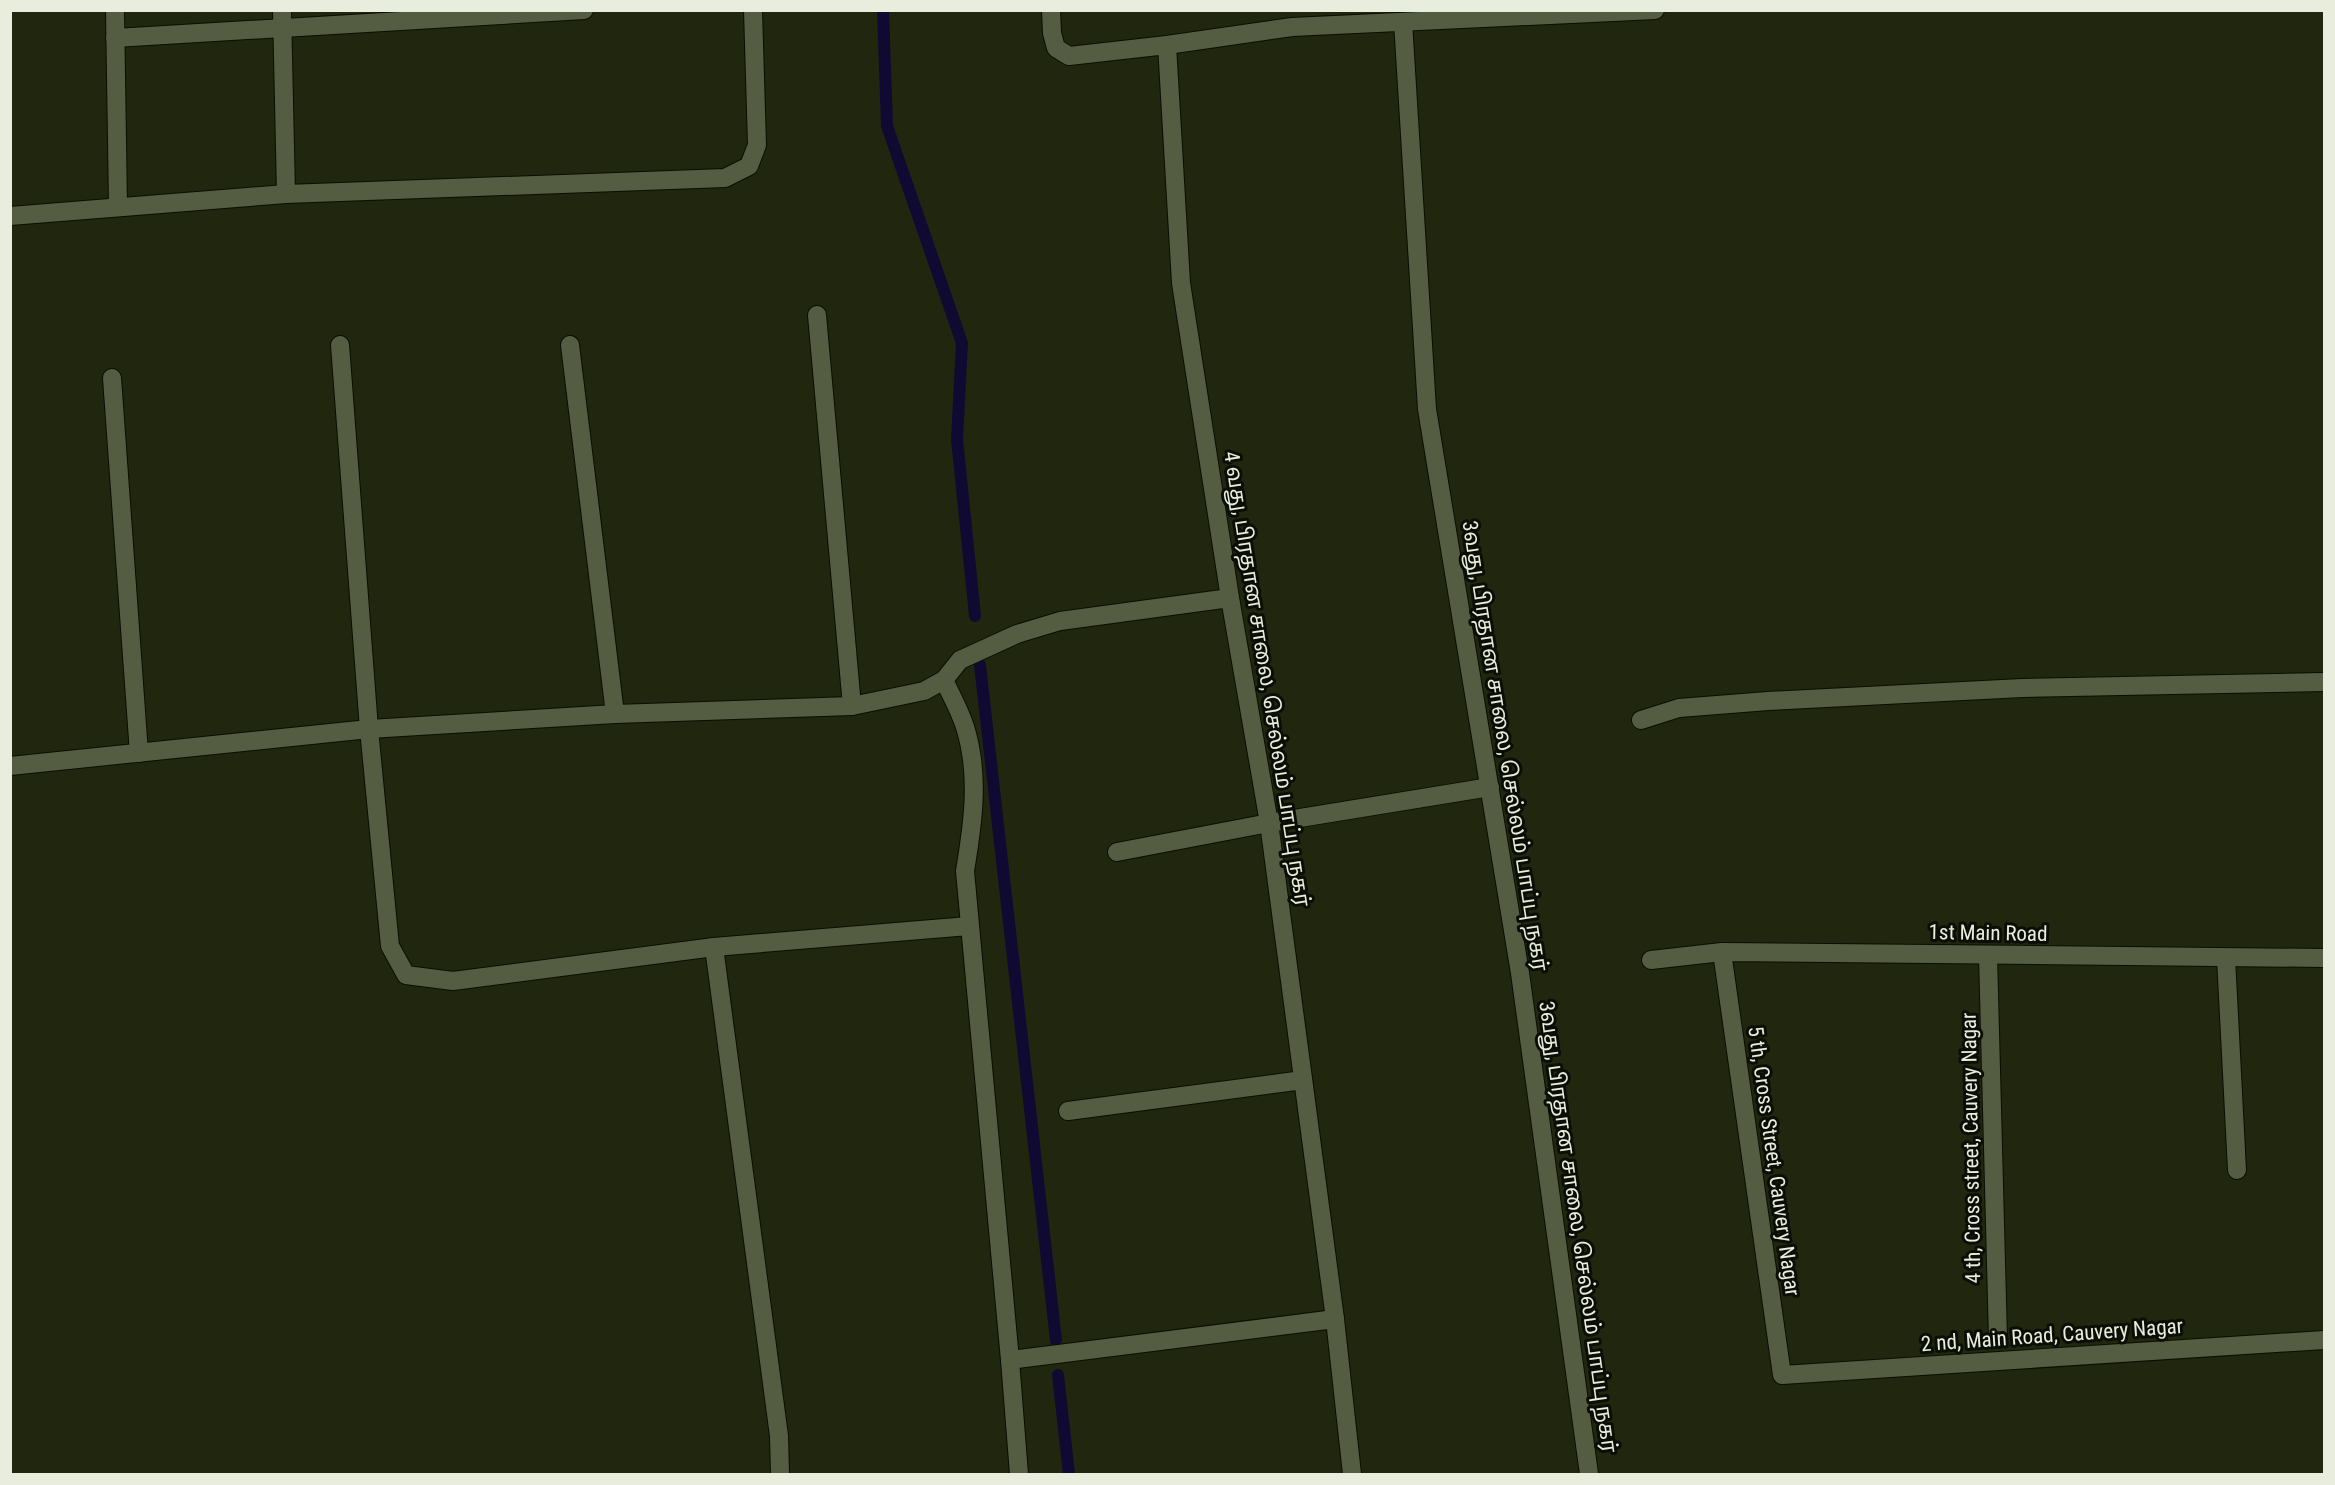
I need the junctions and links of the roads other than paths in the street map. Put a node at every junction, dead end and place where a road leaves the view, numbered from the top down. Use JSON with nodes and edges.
{"nodes":[{"id":1,"x":115,"y":10,"type":"edge"},
{"id":2,"x":584,"y":10,"type":"edge"},
{"id":3,"x":753,"y":10,"type":"edge"},
{"id":4,"x":1051,"y":10,"type":"edge"},
{"id":5,"x":1654,"y":10,"type":"edge"},
{"id":6,"x":1522,"y":13,"type":"edge"},
{"id":7,"x":430,"y":15,"type":"edge"},
{"id":8,"x":283,"y":19,"type":"edge"},
{"id":9,"x":1292,"y":19,"type":"edge"},
{"id":10,"x":1402,"y":22,"type":"junction"},
{"id":11,"x":115,"y":38,"type":"junction"},
{"id":12,"x":1167,"y":45,"type":"junction"},
{"id":13,"x":286,"y":194,"type":"junction"},
{"id":14,"x":118,"y":207,"type":"junction"},
{"id":15,"x":10,"y":216,"type":"edge"},
{"id":16,"x":817,"y":315,"type":"dead end"},
{"id":17,"x":340,"y":345,"type":"dead end"},
{"id":18,"x":570,"y":345,"type":"dead end"},
{"id":19,"x":112,"y":378,"type":"dead end"},
{"id":20,"x":1230,"y":598,"type":"junction"},
{"id":21,"x":944,"y":680,"type":"junction"},
{"id":22,"x":2325,"y":682,"type":"edge"},
{"id":23,"x":852,"y":706,"type":"junction"},
{"id":24,"x":615,"y":714,"type":"junction"},
{"id":25,"x":1641,"y":720,"type":"dead end"},
{"id":26,"x":369,"y":729,"type":"junction"},
{"id":27,"x":139,"y":753,"type":"junction"},
{"id":28,"x":10,"y":766,"type":"edge"},
{"id":29,"x":1490,"y":787,"type":"junction"},
{"id":30,"x":1269,"y":823,"type":"junction"},
{"id":31,"x":1117,"y":852,"type":"dead end"},
{"id":32,"x":969,"y":926,"type":"junction"},
{"id":33,"x":714,"y":947,"type":"junction"},
{"id":34,"x":1722,"y":952,"type":"junction"},
{"id":35,"x":1988,"y":955,"type":"junction"},
{"id":36,"x":2226,"y":958,"type":"junction"},
{"id":37,"x":2325,"y":958,"type":"edge"},
{"id":38,"x":1652,"y":960,"type":"dead end"},
{"id":39,"x":1303,"y":1080,"type":"junction"},
{"id":40,"x":1068,"y":1111,"type":"dead end"},
{"id":41,"x":2237,"y":1170,"type":"dead end"},
{"id":42,"x":1335,"y":1319,"type":"junction"},
{"id":43,"x":1998,"y":1340,"type":"dead end"},
{"id":44,"x":2325,"y":1340,"type":"edge"},
{"id":45,"x":1010,"y":1360,"type":"junction"},
{"id":46,"x":1782,"y":1375,"type":"joint"},
{"id":47,"x":780,"y":1474,"type":"edge"},
{"id":48,"x":1019,"y":1474,"type":"edge"},
{"id":49,"x":1352,"y":1474,"type":"edge"},
{"id":50,"x":1589,"y":1474,"type":"edge"}],
"edges":[{"from":1,"to":11,"type":"street"},
{"from":2,"to":7,"type":"street"},
{"from":3,"to":13,"type":"street"},
{"from":4,"to":12,"type":"street"},
{"from":5,"to":6,"type":"street"},
{"from":6,"to":10,"type":"street"},
{"from":7,"to":8,"type":"street"},
{"from":8,"to":11,"type":"street"},
{"from":8,"to":13,"type":"street"},
{"from":9,"to":10,"type":"street"},
{"from":9,"to":12,"type":"street"},
{"from":10,"to":29,"type":"street","name":"3வது, பிரதான சாலை, செல்லம் பாப்பு நகர்"},
{"from":11,"to":14,"type":"street"},
{"from":12,"to":20,"type":"street","name":"4 வது, பிரதான சாலை, செல்லம் பாப்பு நகர்"},
{"from":13,"to":14,"type":"street"},
{"from":14,"to":15,"type":"street"},
{"from":16,"to":23,"type":"street"},
{"from":17,"to":26,"type":"street"},
{"from":18,"to":24,"type":"street"},
{"from":19,"to":27,"type":"street"},
{"from":20,"to":21,"type":"street"},
{"from":20,"to":30,"type":"street","name":"4 வது, பிரதான சாலை, செல்லம் பாப்பு நகர்"},
{"from":21,"to":23,"type":"street"},
{"from":21,"to":32,"type":"street"},
{"from":22,"to":25,"type":"street"},
{"from":23,"to":24,"type":"street"},
{"from":24,"to":26,"type":"street"},
{"from":26,"to":27,"type":"street"},
{"from":26,"to":33,"type":"street"},
{"from":27,"to":28,"type":"street"},
{"from":29,"to":30,"type":"street"},
{"from":29,"to":50,"type":"street","name":"3வது, பிரதான சாலை, செல்லம் பாப்பு நகர்"},
{"from":30,"to":31,"type":"street"},
{"from":30,"to":39,"type":"street","name":"4 வது, பிரதான சாலை, செல்லம் பாப்பு நகர்"},
{"from":32,"to":33,"type":"street"},
{"from":32,"to":45,"type":"street"},
{"from":33,"to":47,"type":"street"},
{"from":34,"to":35,"type":"street","name":"1st Main Road"},
{"from":34,"to":38,"type":"street","name":"1st Main Road"},
{"from":34,"to":46,"type":"street","name":"5 th, Cross Street, Cauvery Nagar"},
{"from":35,"to":36,"type":"street","name":"1st Main Road"},
{"from":35,"to":43,"type":"street","name":"4 th, Cross street, Cauvery Nagar"},
{"from":36,"to":37,"type":"street","name":"1st Main Road"},
{"from":36,"to":41,"type":"street"},
{"from":39,"to":40,"type":"street"},
{"from":39,"to":42,"type":"street","name":"4 வது, பிரதான சாலை, செல்லம் பாப்பு நகர்"},
{"from":42,"to":45,"type":"street"},
{"from":42,"to":49,"type":"street","name":"4 வது, பிரதான சாலை, செல்லம் பாப்பு நகர்"},
{"from":44,"to":46,"type":"street","name":"2 nd, Main Road, Cauvery Nagar"},
{"from":45,"to":48,"type":"street"}]}
